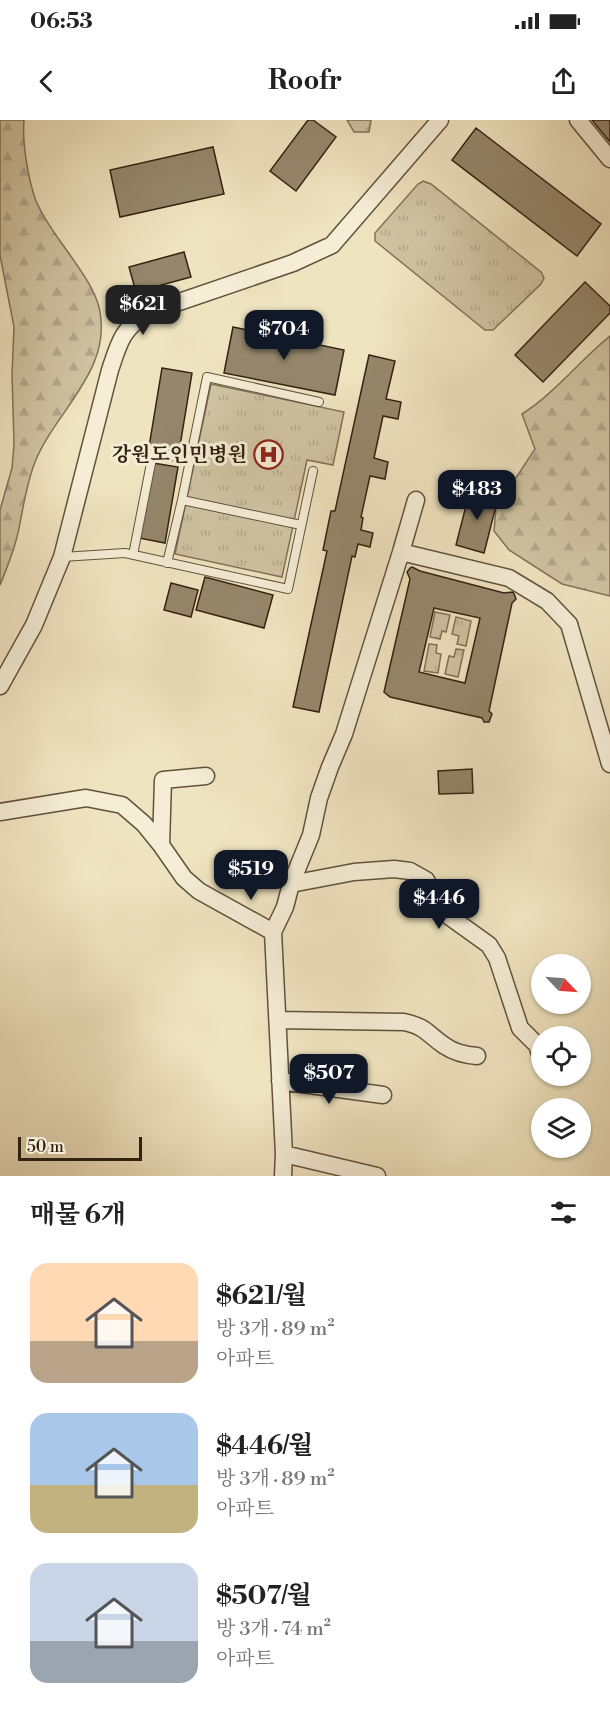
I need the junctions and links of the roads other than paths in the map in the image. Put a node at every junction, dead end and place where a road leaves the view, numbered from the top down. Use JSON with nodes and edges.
{"nodes":[{"id":1,"x":440,"y":120,"type":"edge"},
{"id":2,"x":578,"y":120,"type":"edge"},
{"id":3,"x":610,"y":159,"type":"edge"},
{"id":4,"x":319,"y":402,"type":"dead end"},
{"id":5,"x":189,"y":459,"type":"junction"},
{"id":6,"x":312,"y":471,"type":"dead end"},
{"id":7,"x":182,"y":500,"type":"junction"},
{"id":8,"x":416,"y":500,"type":"dead end"},
{"id":9,"x":301,"y":525,"type":"junction"},
{"id":10,"x":401,"y":552,"type":"junction"},
{"id":11,"x":133,"y":555,"type":"junction"},
{"id":12,"x":62,"y":557,"type":"junction"},
{"id":13,"x":167,"y":563,"type":"junction"},
{"id":14,"x":0,"y":686,"type":"edge"},
{"id":15,"x":610,"y":764,"type":"edge"},
{"id":16,"x":206,"y":776,"type":"dead end"},
{"id":17,"x":0,"y":812,"type":"edge"},
{"id":18,"x":161,"y":844,"type":"junction"},
{"id":19,"x":291,"y":884,"type":"junction"},
{"id":20,"x":273,"y":932,"type":"junction"},
{"id":21,"x":278,"y":1020,"type":"junction"},
{"id":22,"x":531,"y":1039,"type":"edge"},
{"id":23,"x":477,"y":1056,"type":"dead end"},
{"id":24,"x":280,"y":1081,"type":"junction"},
{"id":25,"x":383,"y":1095,"type":"dead end"},
{"id":26,"x":284,"y":1154,"type":"junction"},
{"id":27,"x":283,"y":1176,"type":"edge"},
{"id":28,"x":377,"y":1176,"type":"edge"}],
"edges":[{"from":1,"to":12,"type":"street"},
{"from":2,"to":3,"type":"street"},
{"from":4,"to":5,"type":"lane"},
{"from":5,"to":7,"type":"lane"},
{"from":5,"to":11,"type":"lane"},
{"from":6,"to":9,"type":"lane"},
{"from":7,"to":9,"type":"lane"},
{"from":7,"to":13,"type":"lane"},
{"from":8,"to":10,"type":"street"},
{"from":9,"to":13,"type":"lane"},
{"from":10,"to":15,"type":"street"},
{"from":10,"to":19,"type":"street"},
{"from":11,"to":12,"type":"lane"},
{"from":11,"to":13,"type":"lane"},
{"from":12,"to":14,"type":"street"},
{"from":16,"to":18,"type":"street"},
{"from":17,"to":18,"type":"street"},
{"from":18,"to":20,"type":"street"},
{"from":19,"to":20,"type":"street"},
{"from":19,"to":22,"type":"street"},
{"from":20,"to":21,"type":"street"},
{"from":21,"to":23,"type":"street"},
{"from":21,"to":24,"type":"street"},
{"from":24,"to":25,"type":"street"},
{"from":24,"to":26,"type":"street"},
{"from":26,"to":27,"type":"street"},
{"from":26,"to":28,"type":"street"}]}
